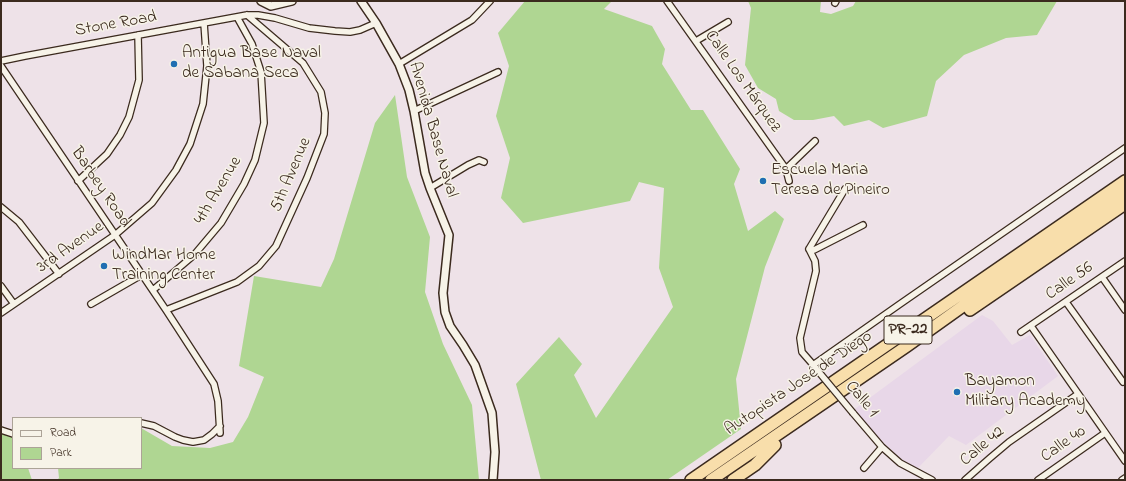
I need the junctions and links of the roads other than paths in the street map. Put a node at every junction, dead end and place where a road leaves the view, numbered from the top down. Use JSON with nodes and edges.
{"nodes":[{"id":1,"x":261,"y":1,"type":"edge"},
{"id":2,"x":292,"y":1,"type":"edge"},
{"id":3,"x":361,"y":1,"type":"edge"},
{"id":4,"x":490,"y":1,"type":"edge"},
{"id":5,"x":668,"y":1,"type":"edge"},
{"id":6,"x":247,"y":15,"type":"junction"},
{"id":7,"x":237,"y":17,"type":"junction"},
{"id":8,"x":728,"y":22,"type":"dead end"},
{"id":9,"x":204,"y":23,"type":"junction"},
{"id":10,"x":376,"y":23,"type":"junction"},
{"id":11,"x":138,"y":35,"type":"junction"},
{"id":12,"x":696,"y":41,"type":"junction"},
{"id":13,"x":1,"y":61,"type":"edge"},
{"id":14,"x":399,"y":64,"type":"junction"},
{"id":15,"x":1,"y":66,"type":"edge"},
{"id":16,"x":498,"y":72,"type":"dead end"},
{"id":17,"x":414,"y":111,"type":"junction"},
{"id":18,"x":815,"y":141,"type":"dead end"},
{"id":19,"x":1125,"y":148,"type":"edge"},
{"id":20,"x":484,"y":162,"type":"dead end"},
{"id":21,"x":786,"y":169,"type":"junction"},
{"id":22,"x":78,"y":181,"type":"junction"},
{"id":23,"x":789,"y":181,"type":"dead end"},
{"id":24,"x":1125,"y":181,"type":"edge"},
{"id":25,"x":430,"y":188,"type":"junction"},
{"id":26,"x":845,"y":189,"type":"dead end"},
{"id":27,"x":1125,"y":192,"type":"edge"},
{"id":28,"x":1125,"y":204,"type":"edge"},
{"id":29,"x":1,"y":207,"type":"edge"},
{"id":30,"x":863,"y":225,"type":"dead end"},
{"id":31,"x":115,"y":235,"type":"junction"},
{"id":32,"x":1052,"y":242,"type":"junction"},
{"id":33,"x":809,"y":249,"type":"junction"},
{"id":34,"x":1125,"y":261,"type":"edge"},
{"id":35,"x":59,"y":274,"type":"junction"},
{"id":36,"x":143,"y":274,"type":"junction"},
{"id":37,"x":1102,"y":277,"type":"junction"},
{"id":38,"x":1,"y":286,"type":"edge"},
{"id":39,"x":153,"y":290,"type":"junction"},
{"id":40,"x":1066,"y":302,"type":"junction"},
{"id":41,"x":14,"y":304,"type":"junction"},
{"id":42,"x":91,"y":304,"type":"dead end"},
{"id":43,"x":166,"y":310,"type":"junction"},
{"id":44,"x":1125,"y":310,"type":"edge"},
{"id":45,"x":1,"y":314,"type":"edge"},
{"id":46,"x":1031,"y":326,"type":"junction"},
{"id":47,"x":1021,"y":332,"type":"dead end"},
{"id":48,"x":813,"y":365,"type":"junction"},
{"id":49,"x":1122,"y":382,"type":"dead end"},
{"id":50,"x":1078,"y":394,"type":"junction"},
{"id":51,"x":142,"y":423,"type":"edge"},
{"id":52,"x":220,"y":426,"type":"junction"},
{"id":53,"x":1,"y":430,"type":"edge"},
{"id":54,"x":220,"y":433,"type":"dead end"},
{"id":55,"x":1106,"y":433,"type":"junction"},
{"id":56,"x":12,"y":434,"type":"edge"},
{"id":57,"x":775,"y":445,"type":"junction"},
{"id":58,"x":882,"y":447,"type":"junction"},
{"id":59,"x":1125,"y":462,"type":"edge"},
{"id":60,"x":864,"y":468,"type":"dead end"},
{"id":61,"x":967,"y":478,"type":"edge"},
{"id":62,"x":1125,"y":478,"type":"edge"},
{"id":63,"x":493,"y":480,"type":"edge"},
{"id":64,"x":691,"y":480,"type":"edge"},
{"id":65,"x":704,"y":480,"type":"edge"},
{"id":66,"x":711,"y":480,"type":"edge"},
{"id":67,"x":724,"y":480,"type":"edge"},
{"id":68,"x":733,"y":480,"type":"edge"},
{"id":69,"x":932,"y":480,"type":"edge"},
{"id":70,"x":975,"y":480,"type":"edge"},
{"id":71,"x":1038,"y":480,"type":"edge"},
{"id":72,"x":1122,"y":480,"type":"edge"}],
"edges":[{"from":1,"to":2,"type":"street"},
{"from":3,"to":10,"type":"street","name":"Avenida Base Naval"},
{"from":4,"to":14,"type":"street"},
{"from":5,"to":12,"type":"street","name":"Calle Los Márquez"},
{"from":6,"to":7,"type":"street","name":"Stone Road"},
{"from":6,"to":10,"type":"street","name":"Stone Road"},
{"from":6,"to":43,"type":"street","name":"5th Avenue"},
{"from":7,"to":9,"type":"street","name":"Stone Road"},
{"from":7,"to":39,"type":"street","name":"4th Avenue"},
{"from":8,"to":12,"type":"street"},
{"from":9,"to":11,"type":"street","name":"Stone Road"},
{"from":9,"to":31,"type":"street","name":"3rd Avenue"},
{"from":10,"to":14,"type":"street","name":"Avenida Base Naval"},
{"from":11,"to":13,"type":"street","name":"Stone Road"},
{"from":11,"to":22,"type":"street"},
{"from":12,"to":21,"type":"street","name":"Calle Los Márquez"},
{"from":14,"to":17,"type":"street","name":"Avenida Base Naval"},
{"from":15,"to":22,"type":"street","name":"Barbey Road"},
{"from":16,"to":17,"type":"street"},
{"from":17,"to":25,"type":"street","name":"Avenida Base Naval"},
{"from":18,"to":21,"type":"street"},
{"from":19,"to":48,"type":"street"},
{"from":20,"to":25,"type":"street"},
{"from":21,"to":23,"type":"street","name":"Calle Los Márquez"},
{"from":22,"to":31,"type":"street","name":"Barbey Road"},
{"from":24,"to":64,"type":"highway","name":"Autopista José de Diego","number":"PR-22"},
{"from":25,"to":63,"type":"street","name":"Avenida Base Naval"},
{"from":26,"to":33,"type":"street"},
{"from":27,"to":32,"type":"highway"},
{"from":28,"to":57,"type":"highway","name":"Autopista José de Diego","number":"PR-22"},
{"from":29,"to":35,"type":"street"},
{"from":30,"to":33,"type":"street"},
{"from":31,"to":35,"type":"street","name":"3rd Avenue"},
{"from":31,"to":36,"type":"street","name":"Barbey Road"},
{"from":32,"to":65,"type":"highway"},
{"from":32,"to":66,"type":"highway"},
{"from":33,"to":48,"type":"street","name":"Calle 1"},
{"from":34,"to":37,"type":"street","name":"Calle 56"},
{"from":35,"to":41,"type":"street","name":"3rd Avenue"},
{"from":36,"to":39,"type":"street","name":"Barbey Road"},
{"from":36,"to":42,"type":"street"},
{"from":37,"to":40,"type":"street","name":"Calle 56"},
{"from":37,"to":44,"type":"street"},
{"from":38,"to":41,"type":"street"},
{"from":39,"to":43,"type":"street","name":"Barbey Road"},
{"from":40,"to":46,"type":"street","name":"Calle 56"},
{"from":40,"to":49,"type":"street"},
{"from":41,"to":45,"type":"street","name":"3rd Avenue"},
{"from":43,"to":52,"type":"street","name":"Barbey Road"},
{"from":46,"to":47,"type":"street","name":"Calle 56"},
{"from":46,"to":50,"type":"street"},
{"from":48,"to":58,"type":"street","name":"Calle 1","bridge":true},
{"from":50,"to":55,"type":"street"},
{"from":50,"to":61,"type":"street","name":"Calle 42"},
{"from":51,"to":52,"type":"street"},
{"from":52,"to":54,"type":"street","name":"Barbey Road"},
{"from":53,"to":56,"type":"street"},
{"from":55,"to":59,"type":"street"},
{"from":55,"to":71,"type":"street","name":"Calle 40"},
{"from":57,"to":67,"type":"highway","name":"Autopista José de Diego","number":"PR-22"},
{"from":57,"to":68,"type":"highway"},
{"from":58,"to":60,"type":"street"},
{"from":58,"to":69,"type":"street","name":"Calle 1"},
{"from":61,"to":70,"type":"street"},
{"from":62,"to":72,"type":"street"}]}
